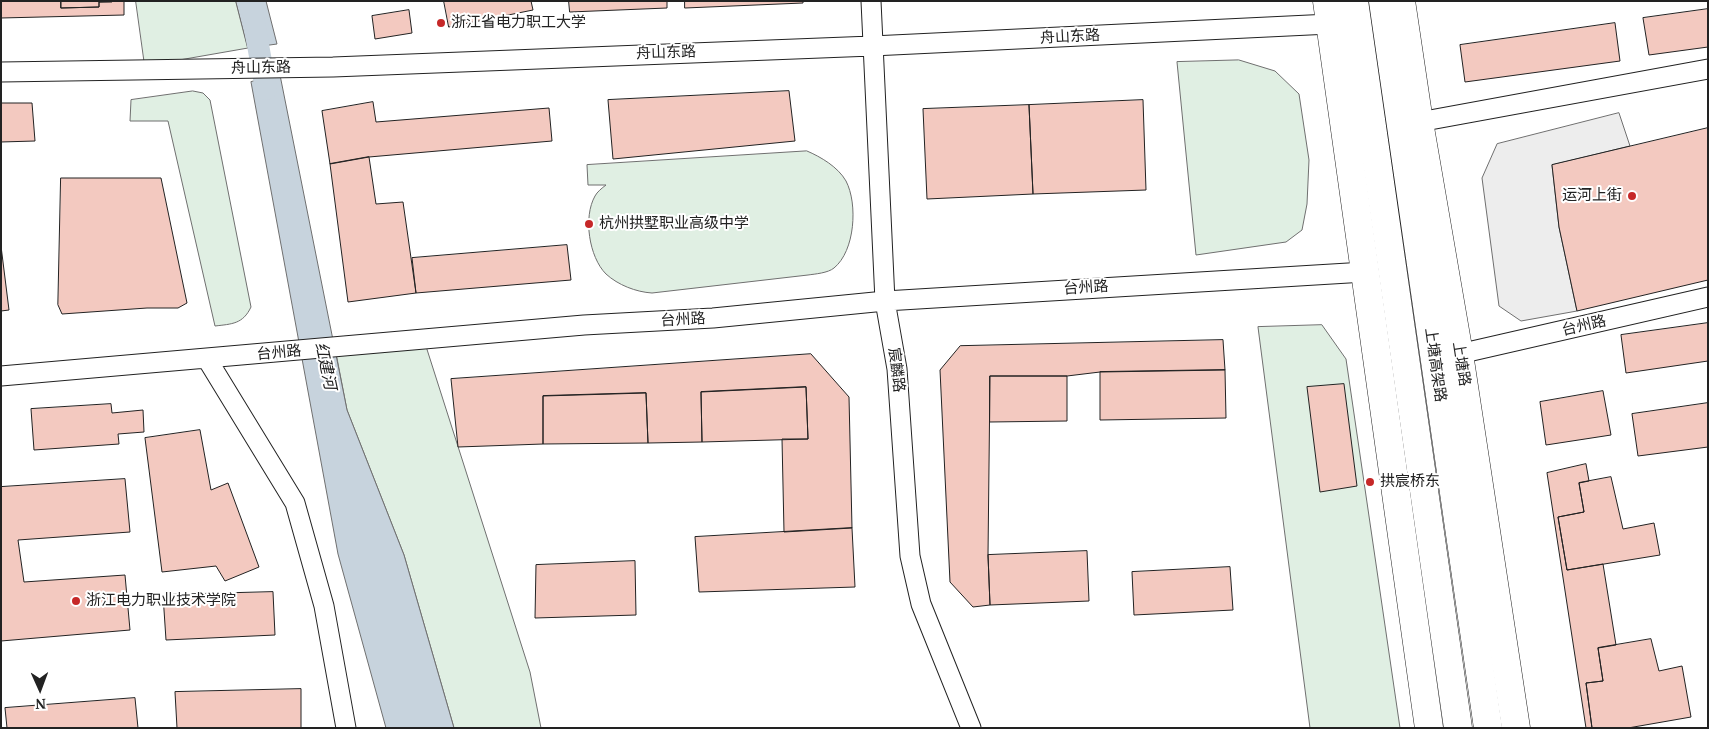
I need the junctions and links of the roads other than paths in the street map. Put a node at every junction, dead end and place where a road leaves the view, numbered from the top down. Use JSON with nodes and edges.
{"nodes":[{"id":1,"x":871,"y":1,"type":"edge"},
{"id":2,"x":1354,"y":1,"type":"edge"},
{"id":3,"x":1383,"y":1,"type":"edge"},
{"id":4,"x":1401,"y":1,"type":"edge"},
{"id":5,"x":1333,"y":9,"type":"edge"},
{"id":6,"x":872,"y":46,"type":"junction"},
{"id":7,"x":1708,"y":70,"type":"edge"},
{"id":8,"x":1,"y":72,"type":"edge"},
{"id":9,"x":1409,"y":116,"type":"junction"},
{"id":10,"x":1371,"y":117,"type":"junction"},
{"id":11,"x":1364,"y":272,"type":"junction"},
{"id":12,"x":1708,"y":297,"type":"edge"},
{"id":13,"x":885,"y":301,"type":"junction"},
{"id":14,"x":1460,"y":354,"type":"junction"},
{"id":15,"x":207,"y":360,"type":"junction"},
{"id":16,"x":1,"y":376,"type":"edge"},
{"id":17,"x":346,"y":728,"type":"edge"},
{"id":18,"x":971,"y":728,"type":"edge"},
{"id":19,"x":1429,"y":728,"type":"edge"},
{"id":20,"x":1458,"y":728,"type":"edge"},
{"id":21,"x":1488,"y":728,"type":"edge"},
{"id":22,"x":1516,"y":728,"type":"edge"}],
"edges":[{"from":1,"to":6,"type":"street","name":"宸麟路"},
{"from":2,"to":10,"type":"main road","name":"上塘高架路"},
{"from":3,"to":9,"type":"main road","name":"上塘高架路"},
{"from":4,"to":9,"type":"main road"},
{"from":5,"to":6,"type":"street","name":"舟山东路"},
{"from":5,"to":10,"type":"main road"},
{"from":5,"to":11,"type":"main road"},
{"from":6,"to":8,"type":"street","name":"舟山东路"},
{"from":6,"to":13,"type":"street","name":"宸麟路"},
{"from":7,"to":9,"type":"street"},
{"from":9,"to":14,"type":"main road","name":"上塘路"},
{"from":9,"to":21,"type":"main road","name":"上塘高架路"},
{"from":10,"to":20,"type":"main road","name":"上塘高架路"},
{"from":11,"to":13,"type":"street","name":"台州路"},
{"from":11,"to":19,"type":"main road"},
{"from":12,"to":14,"type":"street","name":"台州路"},
{"from":13,"to":15,"type":"street","name":"台州路"},
{"from":13,"to":18,"type":"street","name":"宸麟路"},
{"from":14,"to":22,"type":"main road","name":"上塘路"},
{"from":15,"to":16,"type":"street","name":"台州路"},
{"from":15,"to":17,"type":"street"}]}
